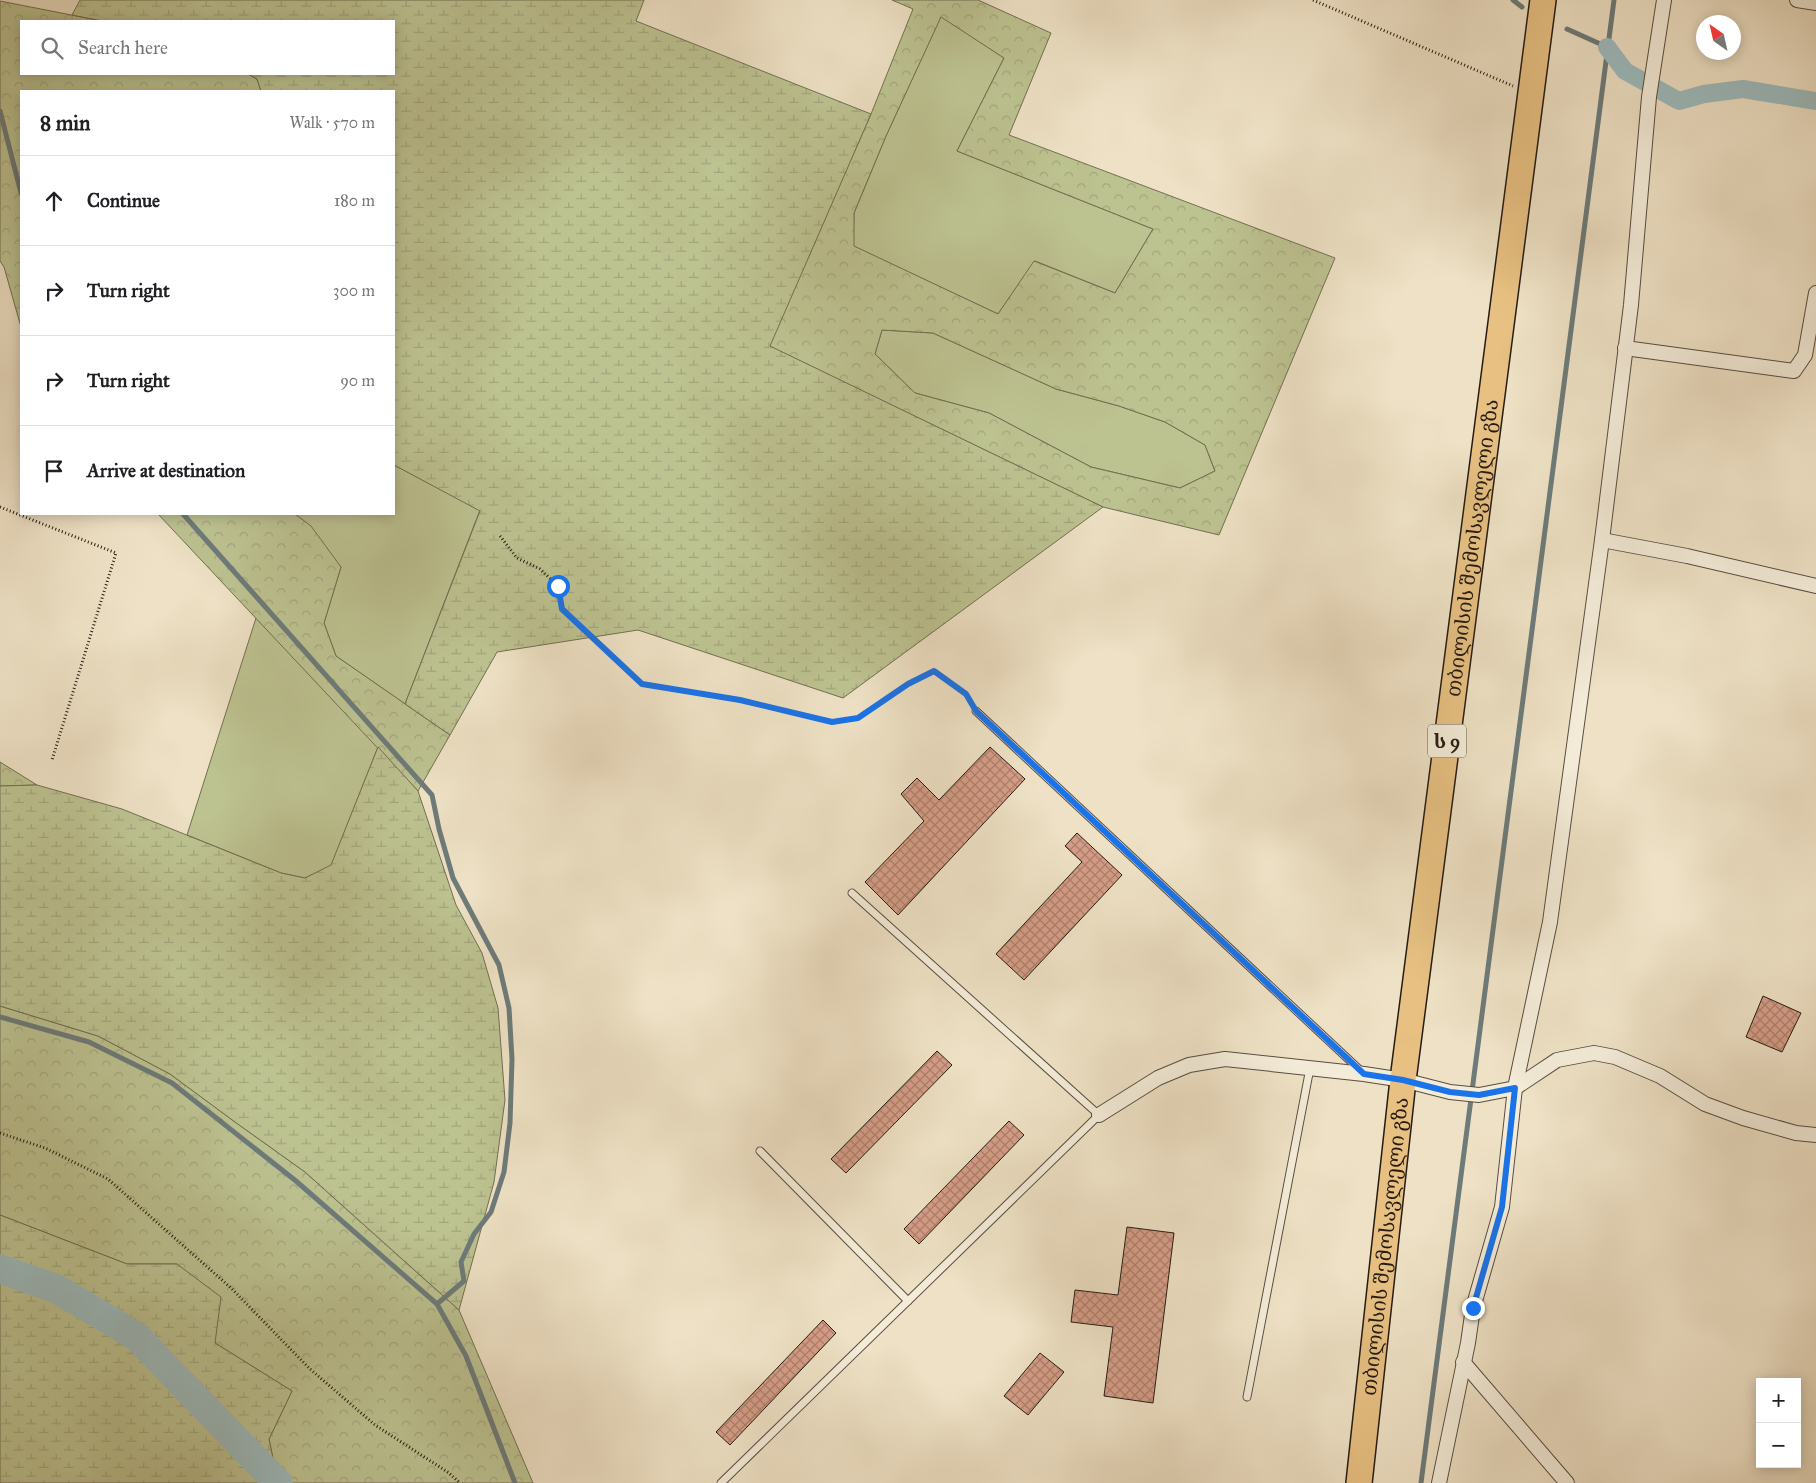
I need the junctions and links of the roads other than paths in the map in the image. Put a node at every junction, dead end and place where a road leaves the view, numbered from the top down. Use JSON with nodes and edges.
{"nodes":[{"id":1,"x":1543,"y":0,"type":"edge"},
{"id":2,"x":1664,"y":0,"type":"edge"},
{"id":3,"x":1798,"y":0,"type":"edge"},
{"id":4,"x":1816,"y":3,"type":"edge"},
{"id":5,"x":1816,"y":293,"type":"edge"},
{"id":6,"x":1625,"y":348,"type":"junction"},
{"id":7,"x":1602,"y":540,"type":"junction"},
{"id":8,"x":1816,"y":586,"type":"edge"},
{"id":9,"x":976,"y":711,"type":"road end"},
{"id":10,"x":852,"y":893,"type":"dead end"},
{"id":11,"x":1310,"y":1068,"type":"junction"},
{"id":12,"x":1364,"y":1074,"type":"junction"},
{"id":13,"x":1403,"y":1080,"type":"junction"},
{"id":14,"x":1515,"y":1088,"type":"junction"},
{"id":15,"x":1099,"y":1115,"type":"junction"},
{"id":16,"x":1816,"y":1135,"type":"edge"},
{"id":17,"x":760,"y":1151,"type":"dead end"},
{"id":18,"x":908,"y":1301,"type":"junction"},
{"id":19,"x":1463,"y":1362,"type":"junction"},
{"id":20,"x":1247,"y":1397,"type":"dead end"},
{"id":21,"x":721,"y":1483,"type":"edge"},
{"id":22,"x":1359,"y":1483,"type":"edge"},
{"id":23,"x":1439,"y":1483,"type":"edge"},
{"id":24,"x":1568,"y":1483,"type":"edge"}],
"edges":[{"from":1,"to":13,"type":"highway","name":"თბილისის შემოსავლელი გზა","number":"ს 9"},
{"from":2,"to":6,"type":"street"},
{"from":3,"to":4,"type":"street"},
{"from":5,"to":6,"type":"street"},
{"from":6,"to":7,"type":"street"},
{"from":7,"to":8,"type":"street"},
{"from":7,"to":14,"type":"street"},
{"from":9,"to":12,"type":"lane"},
{"from":10,"to":15,"type":"lane"},
{"from":11,"to":12,"type":"street"},
{"from":11,"to":15,"type":"street"},
{"from":11,"to":20,"type":"lane"},
{"from":12,"to":13,"type":"street"},
{"from":13,"to":14,"type":"street"},
{"from":13,"to":22,"type":"highway","name":"თბილისის შემოსავლელი გზა","number":"ს 9"},
{"from":14,"to":16,"type":"street"},
{"from":14,"to":19,"type":"street"},
{"from":15,"to":18,"type":"lane"},
{"from":17,"to":18,"type":"lane"},
{"from":18,"to":21,"type":"lane"},
{"from":19,"to":23,"type":"street"},
{"from":19,"to":24,"type":"street"}]}
